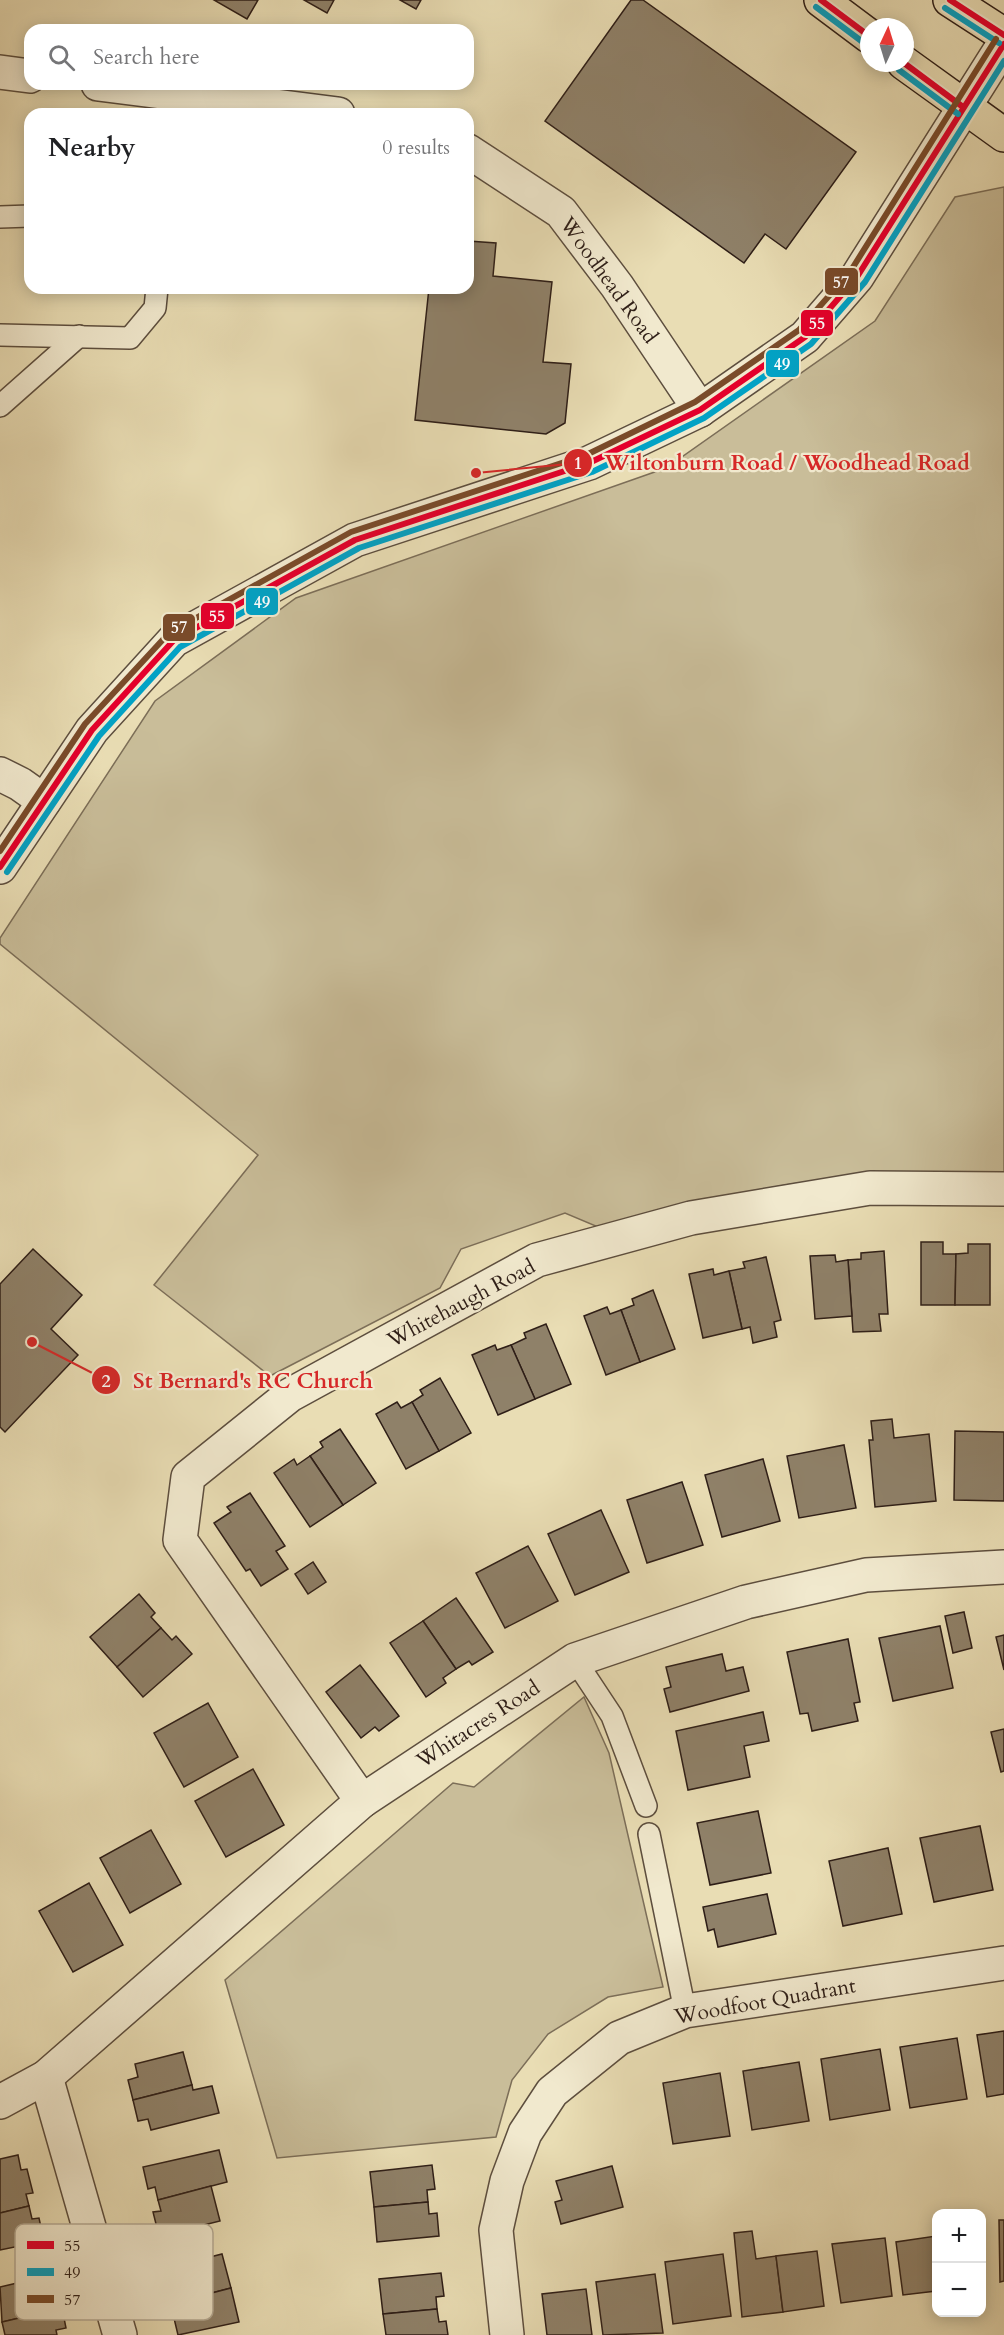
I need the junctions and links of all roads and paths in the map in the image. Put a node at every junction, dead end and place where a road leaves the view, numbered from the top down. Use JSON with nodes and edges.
{"nodes":[{"id":1,"x":821,"y":0,"type":"edge"},
{"id":2,"x":950,"y":0,"type":"edge"},
{"id":3,"x":860,"y":29,"type":"edge"},
{"id":4,"x":1004,"y":35,"type":"edge"},
{"id":5,"x":1004,"y":44,"type":"edge"},
{"id":6,"x":914,"y":70,"type":"edge"},
{"id":7,"x":0,"y":72,"type":"edge"},
{"id":8,"x":24,"y":75,"type":"edge"},
{"id":9,"x":146,"y":90,"type":"edge"},
{"id":10,"x":963,"y":107,"type":"junction"},
{"id":11,"x":290,"y":108,"type":"edge"},
{"id":12,"x":1004,"y":135,"type":"edge"},
{"id":13,"x":474,"y":155,"type":"edge"},
{"id":14,"x":24,"y":216,"type":"edge"},
{"id":15,"x":0,"y":217,"type":"edge"},
{"id":16,"x":156,"y":294,"type":"edge"},
{"id":17,"x":0,"y":335,"type":"edge"},
{"id":18,"x":79,"y":336,"type":"junction"},
{"id":19,"x":0,"y":406,"type":"edge"},
{"id":20,"x":700,"y":410,"type":"junction"},
{"id":21,"x":0,"y":774,"type":"edge"},
{"id":22,"x":44,"y":801,"type":"junction"},
{"id":23,"x":0,"y":867,"type":"edge"},
{"id":24,"x":1004,"y":1189,"type":"edge"},
{"id":25,"x":1004,"y":1567,"type":"edge"},
{"id":26,"x":575,"y":1660,"type":"junction"},
{"id":27,"x":362,"y":1801,"type":"junction"},
{"id":28,"x":646,"y":1806,"type":"dead end"},
{"id":29,"x":650,"y":1834,"type":"dead end"},
{"id":30,"x":1004,"y":1963,"type":"edge"},
{"id":31,"x":685,"y":2011,"type":"junction"},
{"id":32,"x":46,"y":2077,"type":"junction"},
{"id":33,"x":0,"y":2102,"type":"edge"},
{"id":34,"x":88,"y":2224,"type":"edge"},
{"id":35,"x":116,"y":2320,"type":"edge"},
{"id":36,"x":120,"y":2335,"type":"edge"},
{"id":37,"x":507,"y":2335,"type":"edge"}],
"edges":[{"from":1,"to":3,"type":"main road"},
{"from":2,"to":4,"type":"main road"},
{"from":5,"to":10,"type":"street"},
{"from":6,"to":10,"type":"main road"},
{"from":7,"to":8,"type":"street"},
{"from":9,"to":11,"type":"street"},
{"from":10,"to":12,"type":"main road"},
{"from":10,"to":20,"type":"street"},
{"from":13,"to":20,"type":"street","name":"Woodhead Road"},
{"from":14,"to":15,"type":"lane"},
{"from":16,"to":18,"type":"lane"},
{"from":17,"to":18,"type":"lane"},
{"from":18,"to":19,"type":"lane"},
{"from":20,"to":22,"type":"street"},
{"from":21,"to":22,"type":"street"},
{"from":22,"to":23,"type":"street"},
{"from":24,"to":27,"type":"street","name":"Whitehaugh Road"},
{"from":25,"to":26,"type":"street","name":"Whitacres Road"},
{"from":26,"to":27,"type":"street","name":"Whitacres Road"},
{"from":26,"to":28,"type":"lane"},
{"from":27,"to":32,"type":"street","name":"Whitacres Road"},
{"from":29,"to":31,"type":"lane"},
{"from":30,"to":31,"type":"street","name":"Woodfoot Quadrant"},
{"from":31,"to":37,"type":"street","name":"Woodfoot Quadrant"},
{"from":32,"to":33,"type":"street","name":"Whitacres Road"},
{"from":32,"to":34,"type":"street"},
{"from":35,"to":36,"type":"street"}]}
